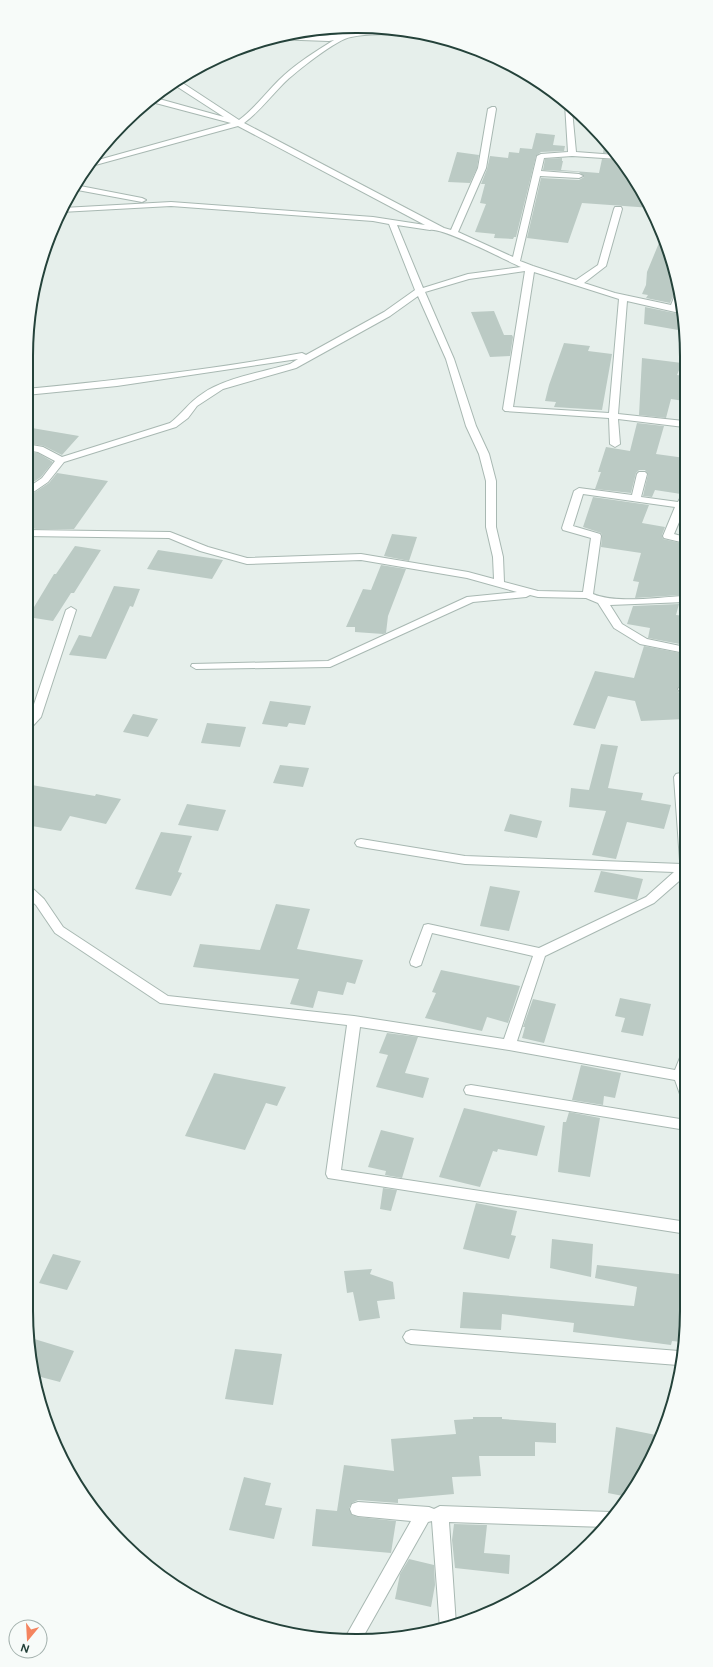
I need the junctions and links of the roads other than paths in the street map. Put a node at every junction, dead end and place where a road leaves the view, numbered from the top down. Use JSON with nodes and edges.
{"nodes":[{"id":1,"x":350,"y":33,"type":"edge"},
{"id":2,"x":362,"y":33,"type":"edge"},
{"id":3,"x":347,"y":35,"type":"junction"},
{"id":4,"x":300,"y":38,"type":"edge"},
{"id":5,"x":181,"y":86,"type":"edge"},
{"id":6,"x":158,"y":101,"type":"edge"},
{"id":7,"x":492,"y":109,"type":"dead end"},
{"id":8,"x":568,"y":112,"type":"edge"},
{"id":9,"x":239,"y":123,"type":"junction"},
{"id":10,"x":572,"y":154,"type":"junction"},
{"id":11,"x":610,"y":156,"type":"edge"},
{"id":12,"x":97,"y":164,"type":"edge"},
{"id":13,"x":537,"y":173,"type":"junction"},
{"id":14,"x":579,"y":176,"type":"dead end"},
{"id":15,"x":80,"y":189,"type":"edge"},
{"id":16,"x":171,"y":204,"type":"junction"},
{"id":17,"x":618,"y":209,"type":"dead end"},
{"id":18,"x":68,"y":210,"type":"edge"},
{"id":19,"x":392,"y":222,"type":"junction"},
{"id":20,"x":441,"y":230,"type":"junction"},
{"id":21,"x":454,"y":233,"type":"junction"},
{"id":22,"x":516,"y":262,"type":"junction"},
{"id":23,"x":530,"y":268,"type":"junction"},
{"id":24,"x":578,"y":283,"type":"junction"},
{"id":25,"x":420,"y":291,"type":"junction"},
{"id":26,"x":624,"y":297,"type":"junction"},
{"id":27,"x":676,"y":304,"type":"edge"},
{"id":28,"x":674,"y":308,"type":"joint"},
{"id":29,"x":317,"y":353,"type":"junction"},
{"id":30,"x":33,"y":391,"type":"edge"},
{"id":31,"x":613,"y":416,"type":"junction"},
{"id":32,"x":680,"y":424,"type":"edge"},
{"id":33,"x":615,"y":444,"type":"dead end"},
{"id":34,"x":33,"y":448,"type":"edge"},
{"id":35,"x":61,"y":460,"type":"junction"},
{"id":36,"x":642,"y":474,"type":"dead end"},
{"id":37,"x":33,"y":489,"type":"edge"},
{"id":38,"x":636,"y":498,"type":"junction"},
{"id":39,"x":680,"y":501,"type":"edge"},
{"id":40,"x":680,"y":508,"type":"edge"},
{"id":41,"x":33,"y":533,"type":"edge"},
{"id":42,"x":680,"y":539,"type":"edge"},
{"id":43,"x":499,"y":584,"type":"junction"},
{"id":44,"x":538,"y":594,"type":"junction"},
{"id":45,"x":588,"y":595,"type":"junction"},
{"id":46,"x":680,"y":599,"type":"edge"},
{"id":47,"x":602,"y":601,"type":"junction"},
{"id":48,"x":71,"y":610,"type":"dead end"},
{"id":49,"x":680,"y":649,"type":"edge"},
{"id":50,"x":196,"y":666,"type":"dead end"},
{"id":51,"x":33,"y":719,"type":"edge"},
{"id":52,"x":361,"y":843,"type":"dead end"},
{"id":53,"x":680,"y":868,"type":"edge"},
{"id":54,"x":680,"y":873,"type":"edge"},
{"id":55,"x":33,"y":895,"type":"edge"},
{"id":56,"x":540,"y":953,"type":"junction"},
{"id":57,"x":416,"y":962,"type":"dead end"},
{"id":58,"x":354,"y":1021,"type":"junction"},
{"id":59,"x":510,"y":1045,"type":"junction"},
{"id":60,"x":680,"y":1076,"type":"edge"},
{"id":61,"x":471,"y":1090,"type":"dead end"},
{"id":62,"x":680,"y":1124,"type":"edge"},
{"id":63,"x":680,"y":1227,"type":"edge"},
{"id":64,"x":412,"y":1338,"type":"dead end"},
{"id":65,"x":676,"y":1358,"type":"edge"},
{"id":66,"x":358,"y":1509,"type":"dead end"},
{"id":67,"x":440,"y":1514,"type":"junction"},
{"id":68,"x":422,"y":1515,"type":"junction"},
{"id":69,"x":603,"y":1520,"type":"edge"},
{"id":70,"x":448,"y":1621,"type":"edge"},
{"id":71,"x":356,"y":1634,"type":"edge"}],
"edges":[{"from":1,"to":3,"type":"street"},
{"from":2,"to":3,"type":"street"},
{"from":3,"to":4,"type":"street"},
{"from":3,"to":9,"type":"street"},
{"from":5,"to":9,"type":"street"},
{"from":6,"to":9,"type":"street"},
{"from":7,"to":21,"type":"street"},
{"from":8,"to":10,"type":"street"},
{"from":9,"to":12,"type":"street"},
{"from":9,"to":20,"type":"street"},
{"from":10,"to":11,"type":"street"},
{"from":10,"to":13,"type":"street"},
{"from":13,"to":14,"type":"street"},
{"from":13,"to":22,"type":"street"},
{"from":15,"to":16,"type":"street"},
{"from":16,"to":18,"type":"street"},
{"from":16,"to":19,"type":"street"},
{"from":17,"to":24,"type":"street"},
{"from":19,"to":20,"type":"street"},
{"from":19,"to":25,"type":"street"},
{"from":20,"to":21,"type":"street"},
{"from":21,"to":22,"type":"street"},
{"from":22,"to":23,"type":"street"},
{"from":23,"to":24,"type":"street"},
{"from":23,"to":25,"type":"street"},
{"from":23,"to":31,"type":"street"},
{"from":24,"to":26,"type":"street"},
{"from":25,"to":29,"type":"street"},
{"from":25,"to":43,"type":"street"},
{"from":26,"to":28,"type":"street"},
{"from":26,"to":31,"type":"street"},
{"from":27,"to":28,"type":"street"},
{"from":29,"to":30,"type":"street"},
{"from":29,"to":35,"type":"street"},
{"from":31,"to":32,"type":"street"},
{"from":31,"to":33,"type":"street"},
{"from":34,"to":35,"type":"street"},
{"from":35,"to":37,"type":"street"},
{"from":36,"to":38,"type":"street"},
{"from":38,"to":39,"type":"street"},
{"from":38,"to":45,"type":"street"},
{"from":40,"to":42,"type":"street"},
{"from":41,"to":43,"type":"street"},
{"from":43,"to":44,"type":"street"},
{"from":44,"to":45,"type":"street"},
{"from":44,"to":50,"type":"street"},
{"from":45,"to":47,"type":"street"},
{"from":46,"to":47,"type":"street"},
{"from":47,"to":49,"type":"street"},
{"from":48,"to":51,"type":"street"},
{"from":52,"to":53,"type":"street"},
{"from":54,"to":56,"type":"street"},
{"from":55,"to":58,"type":"street"},
{"from":56,"to":57,"type":"street"},
{"from":56,"to":59,"type":"street"},
{"from":58,"to":59,"type":"street"},
{"from":58,"to":63,"type":"street"},
{"from":59,"to":60,"type":"street"},
{"from":61,"to":62,"type":"street"},
{"from":64,"to":65,"type":"street"},
{"from":66,"to":68,"type":"street"},
{"from":67,"to":68,"type":"street"},
{"from":67,"to":69,"type":"street"},
{"from":67,"to":70,"type":"street"},
{"from":68,"to":71,"type":"street"}]}
